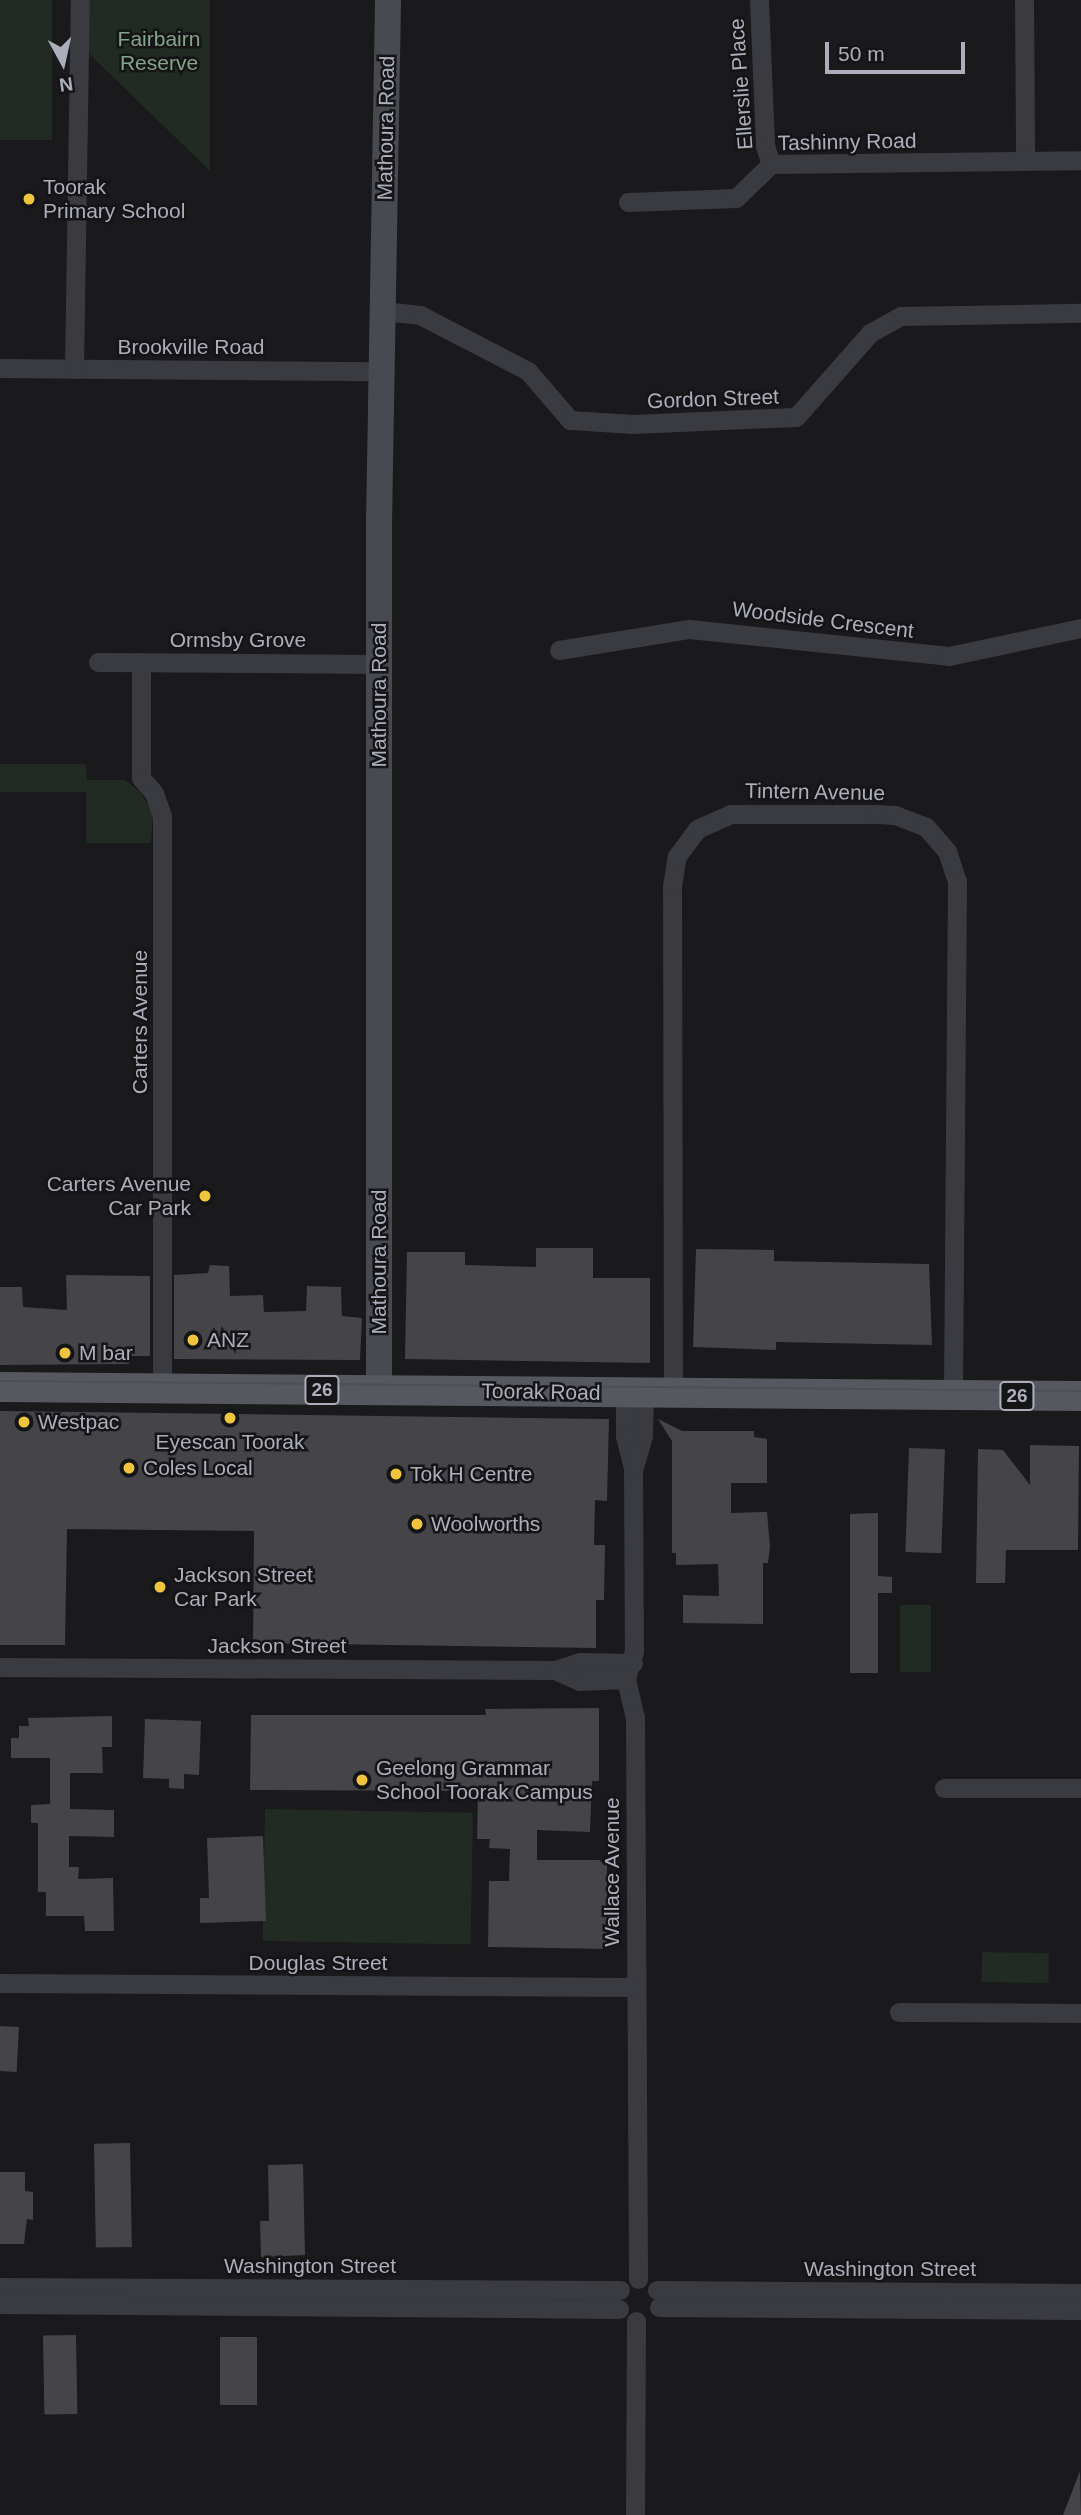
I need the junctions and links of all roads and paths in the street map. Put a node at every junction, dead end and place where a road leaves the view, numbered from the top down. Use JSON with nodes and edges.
{"nodes":[{"id":1,"x":80,"y":0,"type":"edge"},
{"id":2,"x":388,"y":0,"type":"edge"},
{"id":3,"x":759,"y":0,"type":"edge"},
{"id":4,"x":1024,"y":0,"type":"edge"},
{"id":5,"x":1081,"y":160,"type":"edge"},
{"id":6,"x":1024,"y":161,"type":"junction"},
{"id":7,"x":771,"y":164,"type":"junction"},
{"id":8,"x":628,"y":202,"type":"dead end"},
{"id":9,"x":383,"y":311,"type":"junction"},
{"id":10,"x":1081,"y":313,"type":"edge"},
{"id":11,"x":0,"y":368,"type":"edge"},
{"id":12,"x":74,"y":369,"type":"junction"},
{"id":13,"x":381,"y":371,"type":"junction"},
{"id":14,"x":1081,"y":628,"type":"edge"},
{"id":15,"x":559,"y":650,"type":"dead end"},
{"id":16,"x":98,"y":662,"type":"dead end"},
{"id":17,"x":141,"y":662,"type":"junction"},
{"id":18,"x":378,"y":664,"type":"junction"},
{"id":19,"x":0,"y":1387,"type":"edge"},
{"id":20,"x":162,"y":1388,"type":"junction"},
{"id":21,"x":379,"y":1390,"type":"junction"},
{"id":22,"x":647,"y":1393,"type":"junction"},
{"id":23,"x":953,"y":1395,"type":"junction"},
{"id":24,"x":1081,"y":1396,"type":"edge"},
{"id":25,"x":0,"y":1667,"type":"edge"},
{"id":26,"x":629,"y":1671,"type":"junction"},
{"id":27,"x":944,"y":1788,"type":"dead end"},
{"id":28,"x":1081,"y":1788,"type":"edge"},
{"id":29,"x":0,"y":1983,"type":"edge"},
{"id":30,"x":635,"y":1987,"type":"junction"},
{"id":31,"x":899,"y":2012,"type":"dead end"},
{"id":32,"x":1081,"y":2013,"type":"edge"},
{"id":33,"x":638,"y":2279,"type":"junction"},
{"id":34,"x":0,"y":2287,"type":"edge"},
{"id":35,"x":1081,"y":2293,"type":"edge"},
{"id":36,"x":658,"y":2299,"type":"junction"},
{"id":37,"x":619,"y":2300,"type":"junction"},
{"id":38,"x":0,"y":2304,"type":"edge"},
{"id":39,"x":1081,"y":2310,"type":"edge"},
{"id":40,"x":636,"y":2321,"type":"junction"},
{"id":41,"x":638,"y":2511,"type":"edge"}],
"edges":[{"from":1,"to":12,"type":"street"},
{"from":2,"to":9,"type":"street","name":"Mathoura Road"},
{"from":3,"to":7,"type":"street","name":"Ellerslie Place"},
{"from":4,"to":6,"type":"street"},
{"from":5,"to":6,"type":"street","name":"Tashinny Road"},
{"from":6,"to":7,"type":"street","name":"Tashinny Road"},
{"from":7,"to":8,"type":"street","name":"Tashinny Road"},
{"from":9,"to":10,"type":"street","name":"Gordon Street"},
{"from":9,"to":13,"type":"street","name":"Mathoura Road"},
{"from":11,"to":12,"type":"street","name":"Brookville Road"},
{"from":12,"to":13,"type":"street","name":"Brookville Road"},
{"from":13,"to":18,"type":"street","name":"Mathoura Road"},
{"from":14,"to":15,"type":"street","name":"Woodside Crescent"},
{"from":16,"to":17,"type":"street","name":"Ormsby Grove"},
{"from":17,"to":18,"type":"street","name":"Ormsby Grove"},
{"from":17,"to":20,"type":"street","name":"Carters Avenue"},
{"from":18,"to":21,"type":"street","name":"Mathoura Road"},
{"from":19,"to":20,"type":"main road","name":"Toorak Road","number":"26"},
{"from":20,"to":21,"type":"main road","name":"Toorak Road","number":"26"},
{"from":21,"to":22,"type":"main road","name":"Toorak Road","number":"26"},
{"from":22,"to":23,"type":"main road","name":"Toorak Road","number":"26"},
{"from":22,"to":23,"type":"street","name":"Tintern Avenue"},
{"from":22,"to":26,"type":"street","name":"Wallace Avenue"},
{"from":23,"to":24,"type":"main road","name":"Toorak Road","number":"26"},
{"from":25,"to":26,"type":"street","name":"Jackson Street"},
{"from":26,"to":30,"type":"street","name":"Wallace Avenue"},
{"from":27,"to":28,"type":"street"},
{"from":29,"to":30,"type":"street","name":"Douglas Street"},
{"from":30,"to":33,"type":"street","name":"Wallace Avenue"},
{"from":31,"to":32,"type":"street"},
{"from":33,"to":36,"type":"street"},
{"from":33,"to":37,"type":"street"},
{"from":34,"to":37,"type":"street","name":"Washington Street"},
{"from":35,"to":36,"type":"street","name":"Washington Street"},
{"from":36,"to":39,"type":"street","name":"Washington Street"},
{"from":36,"to":40,"type":"street"},
{"from":37,"to":38,"type":"street","name":"Washington Street"},
{"from":37,"to":40,"type":"street"},
{"from":40,"to":41,"type":"street"}]}
